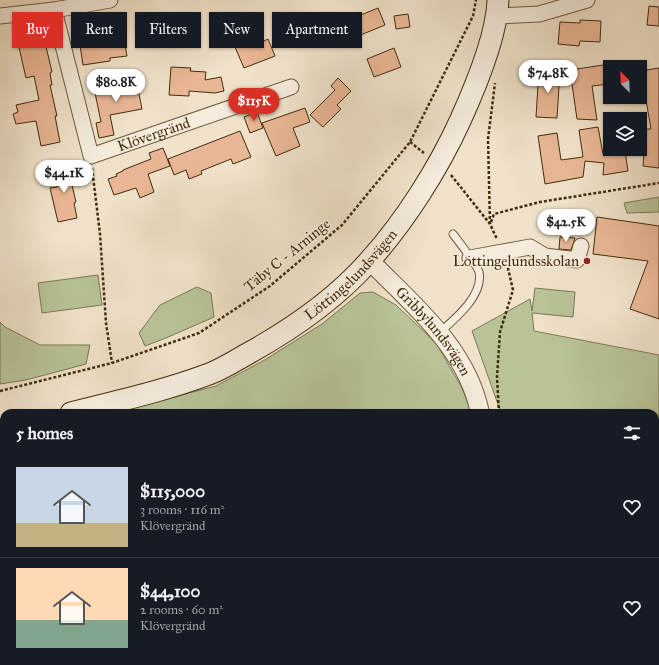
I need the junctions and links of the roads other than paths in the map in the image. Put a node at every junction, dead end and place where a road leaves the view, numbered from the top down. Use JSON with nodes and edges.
{"nodes":[{"id":1,"x":110,"y":0,"type":"edge"},
{"id":2,"x":587,"y":0,"type":"edge"},
{"id":3,"x":498,"y":8,"type":"edge"},
{"id":4,"x":54,"y":10,"type":"junction"},
{"id":5,"x":0,"y":16,"type":"edge"},
{"id":6,"x":291,"y":87,"type":"dead end"},
{"id":7,"x":453,"y":234,"type":"dead end"},
{"id":8,"x":581,"y":246,"type":"dead end"},
{"id":9,"x":470,"y":258,"type":"junction"},
{"id":10,"x":370,"y":261,"type":"junction"},
{"id":11,"x":440,"y":332,"type":"junction"},
{"id":12,"x":87,"y":409,"type":"edge"},
{"id":13,"x":479,"y":409,"type":"edge"}],
"edges":[{"from":1,"to":4,"type":"street"},
{"from":2,"to":3,"type":"street"},
{"from":3,"to":10,"type":"main road","name":"Löttingelundsvägen"},
{"from":4,"to":5,"type":"street"},
{"from":4,"to":6,"type":"street","name":"Klövergränd"},
{"from":7,"to":9,"type":"lane"},
{"from":8,"to":9,"type":"street"},
{"from":9,"to":11,"type":"lane"},
{"from":10,"to":11,"type":"street","name":"Gribbylundsvägen"},
{"from":10,"to":12,"type":"main road","name":"Löttingelundsvägen"},
{"from":11,"to":13,"type":"street","name":"Gribbylundsvägen"}]}
